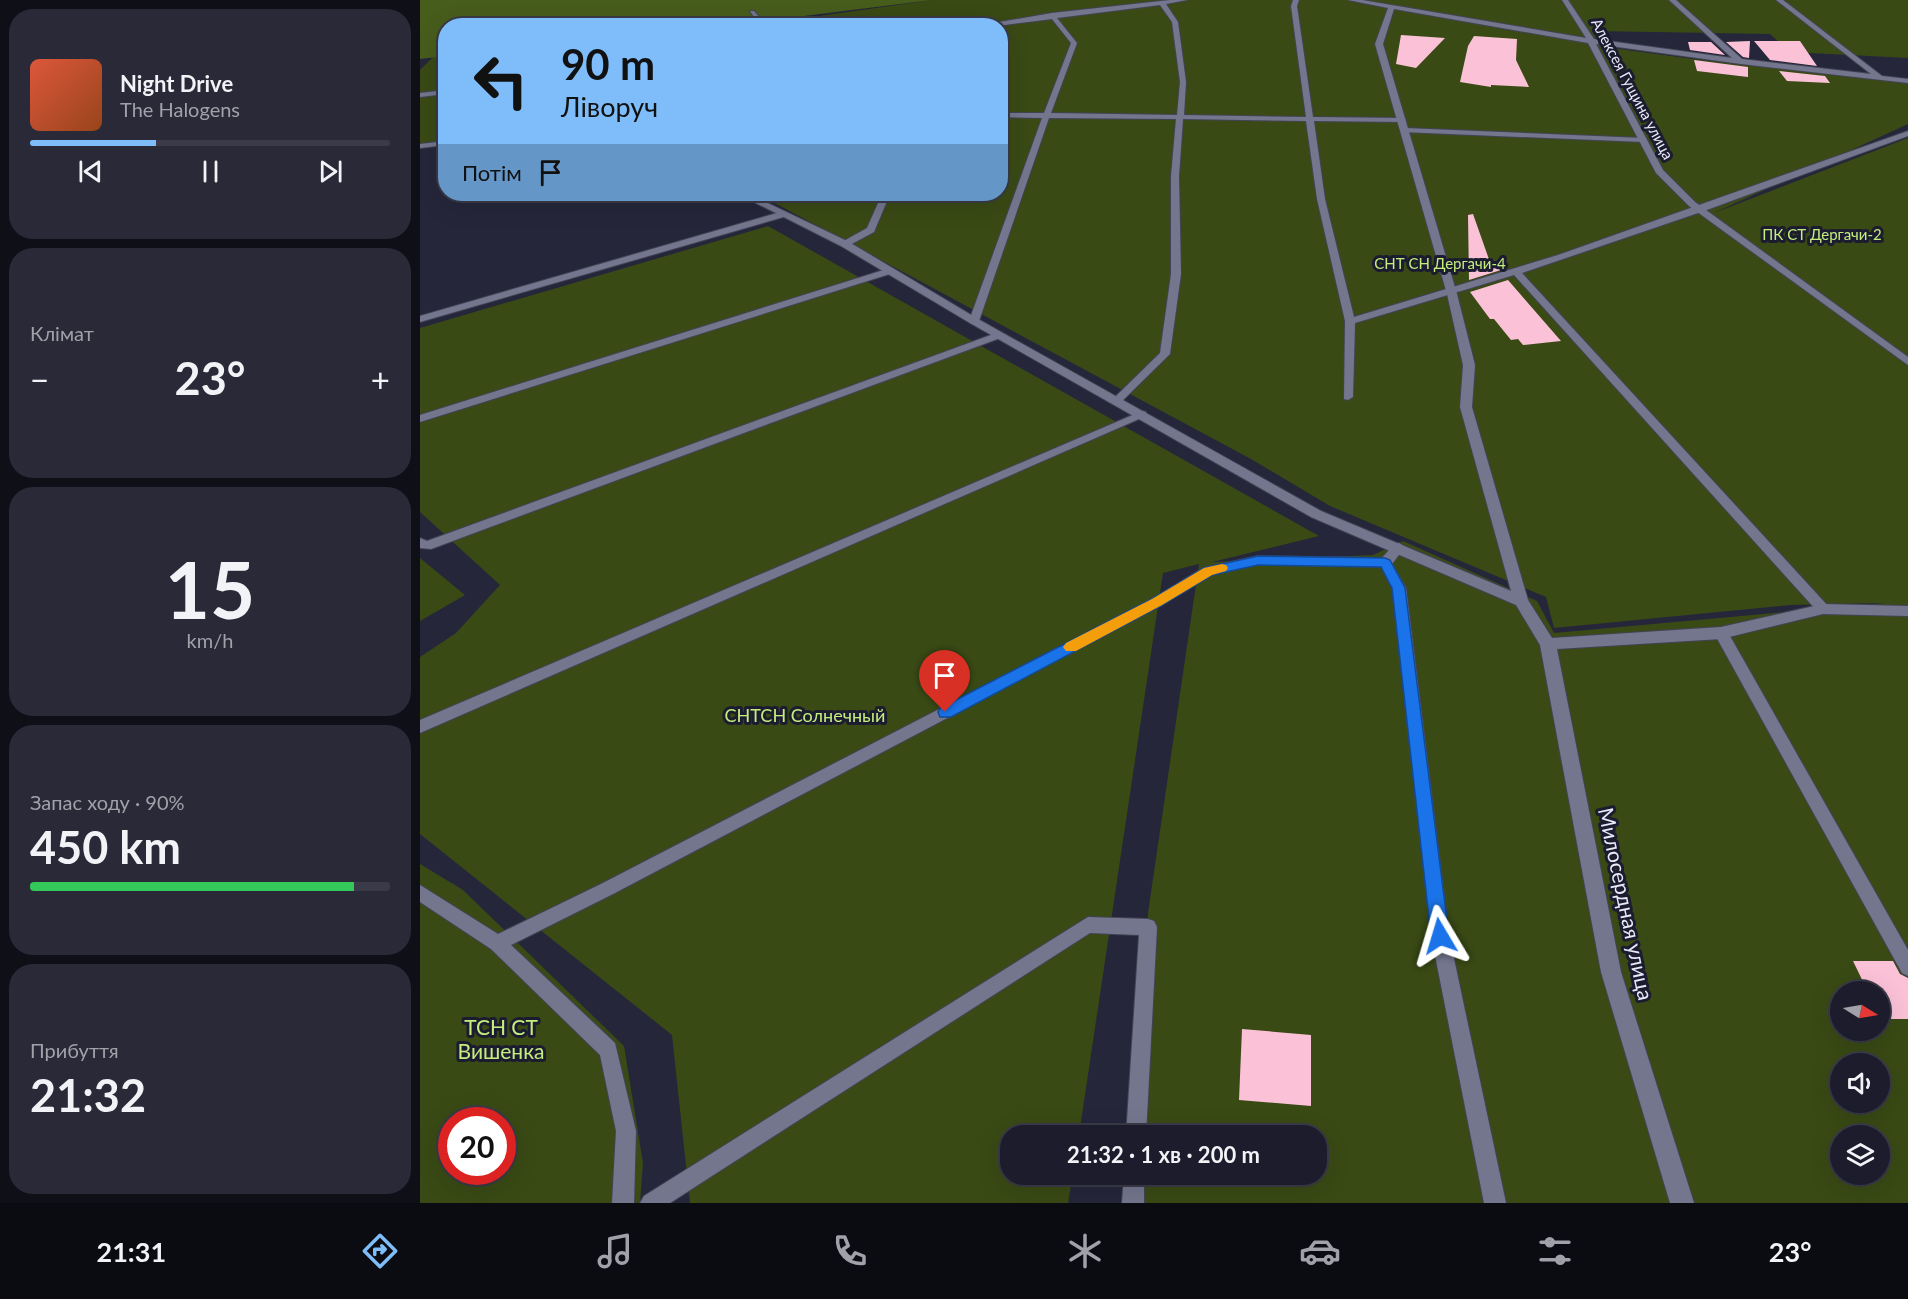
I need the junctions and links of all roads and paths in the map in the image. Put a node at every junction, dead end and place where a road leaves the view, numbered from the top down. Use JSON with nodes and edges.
{"nodes":[{"id":1,"x":1184,"y":0,"type":"edge"},
{"id":2,"x":1296,"y":0,"type":"edge"},
{"id":3,"x":1351,"y":0,"type":"edge"},
{"id":4,"x":1565,"y":0,"type":"edge"},
{"id":5,"x":1672,"y":0,"type":"edge"},
{"id":6,"x":1779,"y":0,"type":"edge"},
{"id":7,"x":1162,"y":3,"type":"junction"},
{"id":8,"x":1392,"y":7,"type":"junction"},
{"id":9,"x":752,"y":12,"type":"dead end"},
{"id":10,"x":1052,"y":15,"type":"junction"},
{"id":11,"x":757,"y":18,"type":"edge"},
{"id":12,"x":1008,"y":22,"type":"edge"},
{"id":13,"x":1591,"y":41,"type":"junction"},
{"id":14,"x":1741,"y":62,"type":"junction"},
{"id":15,"x":1879,"y":77,"type":"junction"},
{"id":16,"x":1908,"y":81,"type":"edge"},
{"id":17,"x":438,"y":93,"type":"edge"},
{"id":18,"x":420,"y":95,"type":"edge"},
{"id":19,"x":1008,"y":115,"type":"edge"},
{"id":20,"x":1045,"y":116,"type":"junction"},
{"id":21,"x":1179,"y":119,"type":"junction"},
{"id":22,"x":1310,"y":120,"type":"junction"},
{"id":23,"x":1404,"y":125,"type":"junction"},
{"id":24,"x":1908,"y":133,"type":"edge"},
{"id":25,"x":1643,"y":140,"type":"junction"},
{"id":26,"x":438,"y":144,"type":"edge"},
{"id":27,"x":420,"y":146,"type":"edge"},
{"id":28,"x":757,"y":201,"type":"edge"},
{"id":29,"x":883,"y":201,"type":"edge"},
{"id":30,"x":1700,"y":210,"type":"junction"},
{"id":31,"x":784,"y":214,"type":"junction"},
{"id":32,"x":845,"y":244,"type":"junction"},
{"id":33,"x":890,"y":271,"type":"junction"},
{"id":34,"x":1516,"y":272,"type":"junction"},
{"id":35,"x":1452,"y":294,"type":"junction"},
{"id":36,"x":420,"y":318,"type":"edge"},
{"id":37,"x":974,"y":321,"type":"junction"},
{"id":38,"x":1350,"y":321,"type":"junction"},
{"id":39,"x":999,"y":335,"type":"junction"},
{"id":40,"x":1908,"y":362,"type":"edge"},
{"id":41,"x":1348,"y":397,"type":"dead end"},
{"id":42,"x":1117,"y":400,"type":"junction"},
{"id":43,"x":1142,"y":414,"type":"junction"},
{"id":44,"x":420,"y":419,"type":"edge"},
{"id":45,"x":420,"y":542,"type":"edge"},
{"id":46,"x":1399,"y":547,"type":"junction"},
{"id":47,"x":1385,"y":563,"type":"junction"},
{"id":48,"x":1521,"y":601,"type":"junction"},
{"id":49,"x":1823,"y":609,"type":"junction"},
{"id":50,"x":1908,"y":611,"type":"edge"},
{"id":51,"x":1721,"y":633,"type":"junction"},
{"id":52,"x":1548,"y":644,"type":"junction"},
{"id":53,"x":420,"y":727,"type":"edge"},
{"id":54,"x":420,"y":892,"type":"edge"},
{"id":55,"x":497,"y":943,"type":"junction"},
{"id":56,"x":1908,"y":967,"type":"edge"},
{"id":57,"x":1137,"y":1125,"type":"edge"},
{"id":58,"x":1134,"y":1185,"type":"edge"},
{"id":59,"x":623,"y":1203,"type":"edge"},
{"id":60,"x":651,"y":1203,"type":"edge"},
{"id":61,"x":1133,"y":1203,"type":"edge"},
{"id":62,"x":1495,"y":1203,"type":"edge"},
{"id":63,"x":1682,"y":1203,"type":"edge"}],
"edges":[{"from":1,"to":7,"type":"lane"},
{"from":2,"to":22,"type":"lane"},
{"from":3,"to":8,"type":"street"},
{"from":4,"to":13,"type":"street","name":"Алексея Гущина улица"},
{"from":5,"to":14,"type":"street"},
{"from":6,"to":15,"type":"street"},
{"from":7,"to":10,"type":"lane"},
{"from":7,"to":21,"type":"lane"},
{"from":8,"to":13,"type":"street"},
{"from":8,"to":23,"type":"street"},
{"from":9,"to":11,"type":"lane"},
{"from":10,"to":12,"type":"lane"},
{"from":10,"to":20,"type":"lane"},
{"from":13,"to":14,"type":"street"},
{"from":13,"to":25,"type":"street","name":"Алексея Гущина улица"},
{"from":14,"to":15,"type":"street"},
{"from":15,"to":16,"type":"street"},
{"from":17,"to":18,"type":"lane"},
{"from":19,"to":20,"type":"lane"},
{"from":20,"to":21,"type":"lane"},
{"from":20,"to":37,"type":"lane"},
{"from":21,"to":22,"type":"lane"},
{"from":21,"to":42,"type":"lane"},
{"from":22,"to":23,"type":"lane"},
{"from":22,"to":38,"type":"lane"},
{"from":23,"to":25,"type":"lane"},
{"from":23,"to":35,"type":"street"},
{"from":24,"to":30,"type":"lane"},
{"from":25,"to":30,"type":"street","name":"Алексея Гущина улица"},
{"from":26,"to":27,"type":"lane"},
{"from":28,"to":31,"type":"street"},
{"from":29,"to":32,"type":"lane"},
{"from":30,"to":34,"type":"lane"},
{"from":30,"to":40,"type":"street","name":"Алексея Гущина улица"},
{"from":31,"to":32,"type":"street"},
{"from":31,"to":36,"type":"lane"},
{"from":32,"to":33,"type":"street"},
{"from":33,"to":37,"type":"street"},
{"from":33,"to":44,"type":"lane"},
{"from":34,"to":35,"type":"lane"},
{"from":34,"to":49,"type":"lane"},
{"from":35,"to":38,"type":"lane"},
{"from":35,"to":48,"type":"street"},
{"from":37,"to":39,"type":"street"},
{"from":38,"to":41,"type":"lane"},
{"from":39,"to":42,"type":"street"},
{"from":39,"to":45,"type":"lane"},
{"from":42,"to":43,"type":"street"},
{"from":43,"to":46,"type":"street"},
{"from":43,"to":53,"type":"lane"},
{"from":46,"to":47,"type":"lane"},
{"from":46,"to":48,"type":"street"},
{"from":47,"to":55,"type":"lane"},
{"from":47,"to":62,"type":"lane"},
{"from":48,"to":52,"type":"street"},
{"from":49,"to":50,"type":"street"},
{"from":49,"to":51,"type":"street"},
{"from":51,"to":52,"type":"street"},
{"from":51,"to":56,"type":"lane"},
{"from":52,"to":63,"type":"street","name":"Милосердная улица"},
{"from":54,"to":55,"type":"lane"},
{"from":55,"to":59,"type":"lane"},
{"from":57,"to":60,"type":"lane"},
{"from":58,"to":61,"type":"lane"}]}
